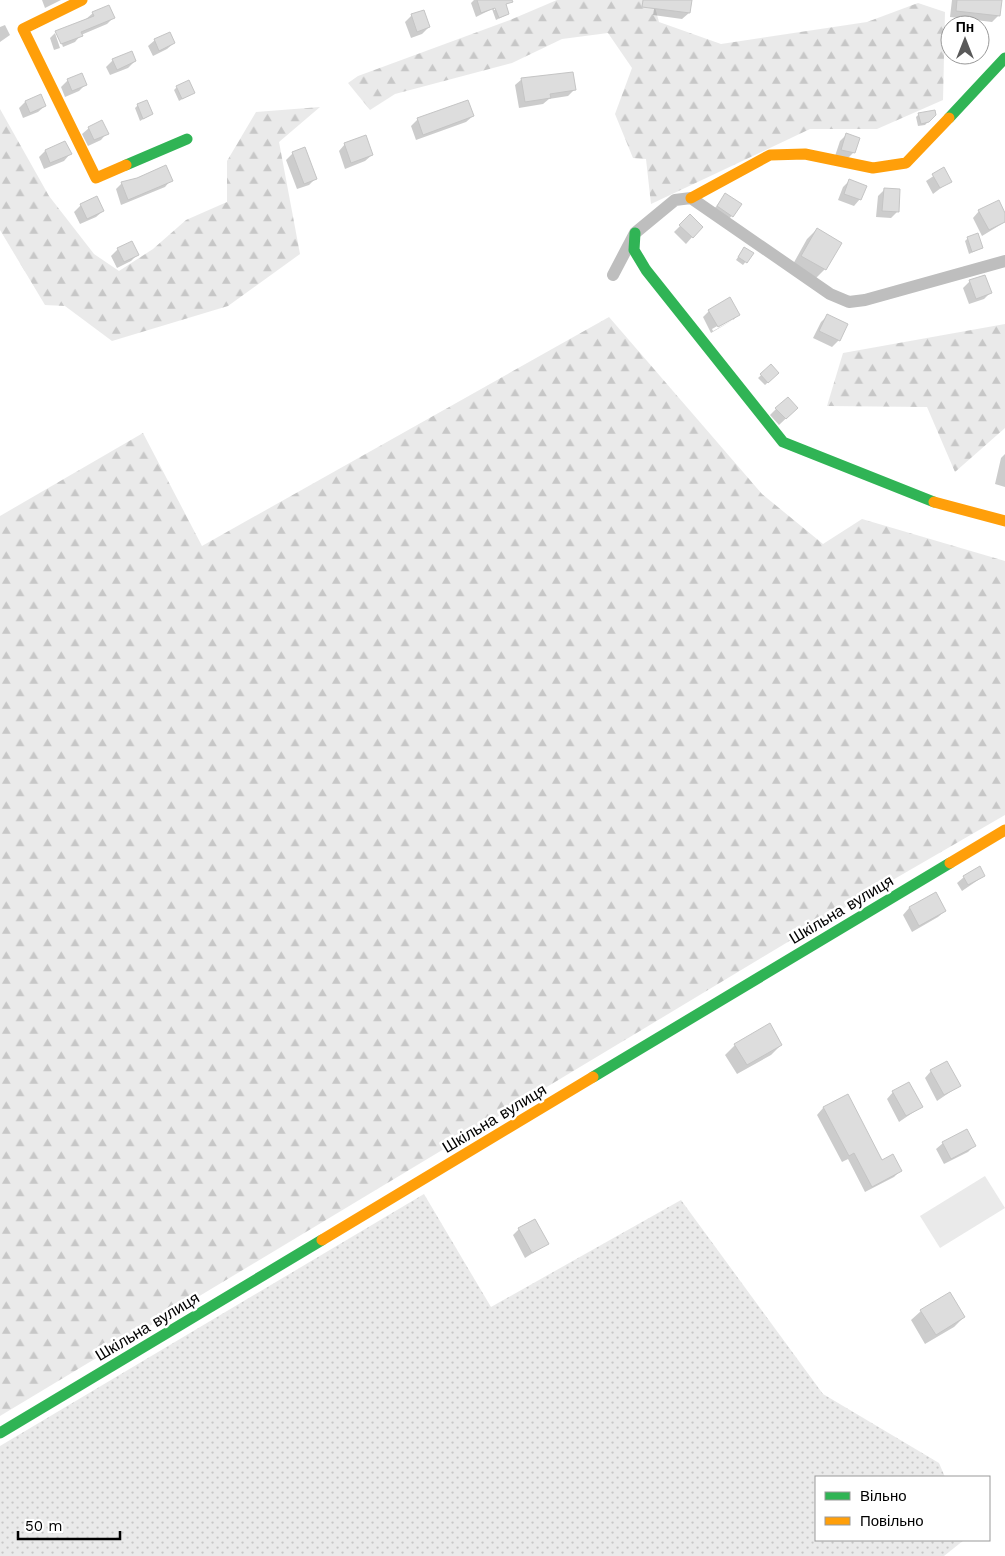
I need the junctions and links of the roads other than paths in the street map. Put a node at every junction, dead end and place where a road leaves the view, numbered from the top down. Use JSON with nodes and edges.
{"nodes":[{"id":1,"x":82,"y":0,"type":"edge"},
{"id":2,"x":1005,"y":58,"type":"edge"},
{"id":3,"x":187,"y":139,"type":"dead end"},
{"id":4,"x":692,"y":198,"type":"junction"},
{"id":5,"x":635,"y":233,"type":"junction"},
{"id":6,"x":1005,"y":262,"type":"edge"},
{"id":7,"x":613,"y":275,"type":"dead end"},
{"id":8,"x":1005,"y":521,"type":"edge"},
{"id":9,"x":1005,"y":830,"type":"edge"},
{"id":10,"x":0,"y":1433,"type":"edge"}],
"edges":[{"from":1,"to":3,"type":"street"},
{"from":2,"to":4,"type":"street"},
{"from":4,"to":5,"type":"street"},
{"from":4,"to":6,"type":"street"},
{"from":5,"to":7,"type":"street"},
{"from":5,"to":8,"type":"street"},
{"from":9,"to":10,"type":"street","name":"Шкільна вулиця"}]}
